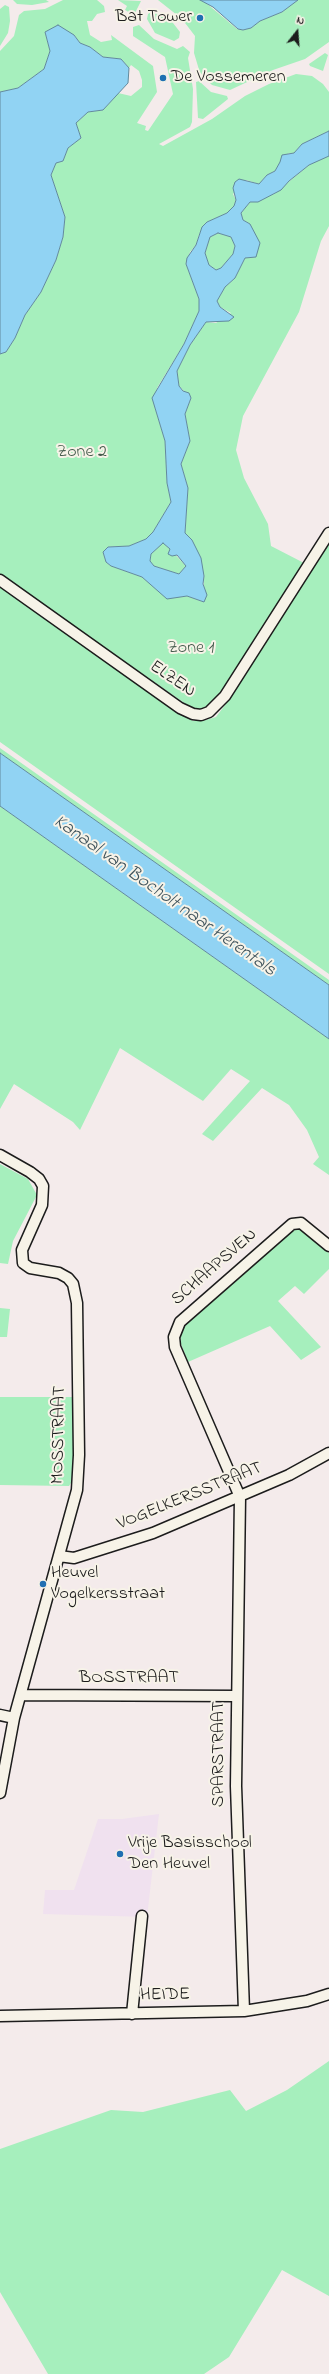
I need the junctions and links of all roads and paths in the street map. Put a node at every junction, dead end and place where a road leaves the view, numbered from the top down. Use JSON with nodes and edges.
{"nodes":[{"id":1,"x":329,"y":533,"type":"edge"},
{"id":2,"x":0,"y":580,"type":"edge"},
{"id":3,"x":0,"y":1155,"type":"edge"},
{"id":4,"x":329,"y":1246,"type":"edge"},
{"id":5,"x":329,"y":1453,"type":"edge"},
{"id":6,"x":240,"y":1497,"type":"junction"},
{"id":7,"x":59,"y":1556,"type":"junction"},
{"id":8,"x":21,"y":1695,"type":"junction"},
{"id":9,"x":237,"y":1696,"type":"junction"},
{"id":10,"x":0,"y":1715,"type":"edge"},
{"id":11,"x":14,"y":1718,"type":"junction"},
{"id":12,"x":0,"y":1793,"type":"edge"},
{"id":13,"x":142,"y":1916,"type":"dead end"},
{"id":14,"x":329,"y":1994,"type":"edge"},
{"id":15,"x":244,"y":2011,"type":"junction"},
{"id":16,"x":132,"y":2014,"type":"junction"},
{"id":17,"x":0,"y":2016,"type":"edge"}],
"edges":[{"from":1,"to":2,"type":"street","name":"ELZEN"},
{"from":3,"to":7,"type":"street","name":"MOSSTRAAT"},
{"from":4,"to":6,"type":"street","name":"SCHAAPSVEN"},
{"from":5,"to":6,"type":"street","name":"VOGELKERSSTRAAT"},
{"from":6,"to":7,"type":"street","name":"VOGELKERSSTRAAT"},
{"from":6,"to":9,"type":"street","name":"SPARSTRAAT"},
{"from":7,"to":8,"type":"street","name":"MOSSTRAAT"},
{"from":8,"to":9,"type":"street","name":"BOSSTRAAT"},
{"from":8,"to":11,"type":"street","name":"MOSSTRAAT"},
{"from":9,"to":15,"type":"street","name":"SPARSTRAAT"},
{"from":10,"to":11,"type":"street"},
{"from":11,"to":12,"type":"street","name":"MOSSTRAAT"},
{"from":13,"to":16,"type":"street"},
{"from":14,"to":15,"type":"street","name":"HEIDE"},
{"from":15,"to":16,"type":"street","name":"HEIDE"},
{"from":16,"to":17,"type":"street","name":"HEIDE"}]}
